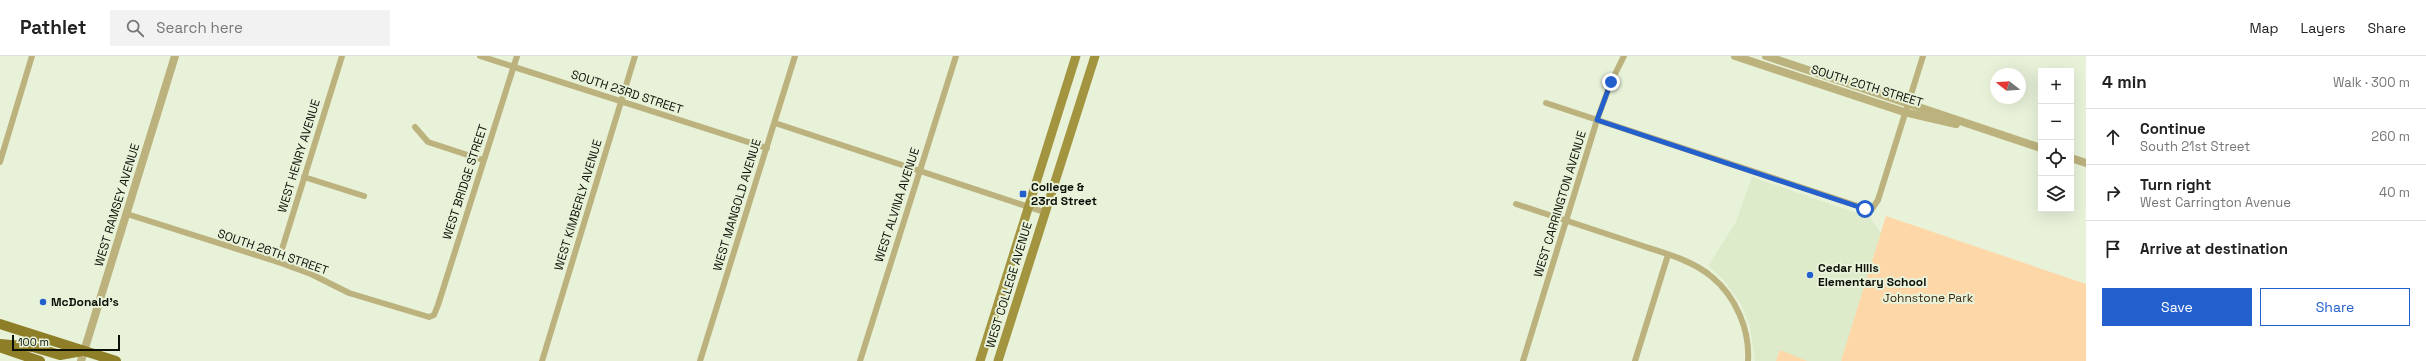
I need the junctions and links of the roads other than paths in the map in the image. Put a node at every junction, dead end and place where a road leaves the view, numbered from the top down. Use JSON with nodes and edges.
{"nodes":[{"id":1,"x":32,"y":56,"type":"edge"},
{"id":2,"x":176,"y":56,"type":"edge"},
{"id":3,"x":342,"y":56,"type":"edge"},
{"id":4,"x":480,"y":56,"type":"edge"},
{"id":5,"x":516,"y":56,"type":"edge"},
{"id":6,"x":635,"y":56,"type":"edge"},
{"id":7,"x":795,"y":56,"type":"edge"},
{"id":8,"x":956,"y":56,"type":"edge"},
{"id":9,"x":1076,"y":56,"type":"edge"},
{"id":10,"x":1095,"y":56,"type":"edge"},
{"id":11,"x":1624,"y":56,"type":"edge"},
{"id":12,"x":1734,"y":56,"type":"edge"},
{"id":13,"x":1766,"y":56,"type":"edge"},
{"id":14,"x":1922,"y":56,"type":"edge"},
{"id":15,"x":513,"y":67,"type":"junction"},
{"id":16,"x":621,"y":101,"type":"junction"},
{"id":17,"x":1907,"y":103,"type":"junction"},
{"id":18,"x":1546,"y":104,"type":"dead end"},
{"id":19,"x":1904,"y":112,"type":"junction"},
{"id":20,"x":1597,"y":120,"type":"junction"},
{"id":21,"x":775,"y":123,"type":"junction"},
{"id":22,"x":1971,"y":125,"type":"junction"},
{"id":23,"x":415,"y":127,"type":"dead end"},
{"id":24,"x":2038,"y":147,"type":"edge"},
{"id":25,"x":767,"y":148,"type":"junction"},
{"id":26,"x":2074,"y":159,"type":"edge"},
{"id":27,"x":483,"y":160,"type":"junction"},
{"id":28,"x":0,"y":162,"type":"edge"},
{"id":29,"x":2086,"y":163,"type":"edge"},
{"id":30,"x":920,"y":170,"type":"junction"},
{"id":31,"x":304,"y":178,"type":"junction"},
{"id":32,"x":364,"y":196,"type":"dead end"},
{"id":33,"x":1516,"y":204,"type":"dead end"},
{"id":34,"x":1028,"y":206,"type":"junction"},
{"id":35,"x":1044,"y":212,"type":"junction"},
{"id":36,"x":127,"y":214,"type":"junction"},
{"id":37,"x":1566,"y":220,"type":"junction"},
{"id":38,"x":1668,"y":255,"type":"junction"},
{"id":39,"x":278,"y":262,"type":"junction"},
{"id":40,"x":434,"y":315,"type":"joint"},
{"id":41,"x":0,"y":324,"type":"edge"},
{"id":42,"x":0,"y":344,"type":"edge"},
{"id":43,"x":0,"y":347,"type":"edge"},
{"id":44,"x":84,"y":351,"type":"junction"},
{"id":45,"x":40,"y":361,"type":"edge"},
{"id":46,"x":81,"y":361,"type":"edge"},
{"id":47,"x":116,"y":361,"type":"edge"},
{"id":48,"x":542,"y":361,"type":"edge"},
{"id":49,"x":700,"y":361,"type":"edge"},
{"id":50,"x":860,"y":361,"type":"edge"},
{"id":51,"x":980,"y":361,"type":"edge"},
{"id":52,"x":998,"y":361,"type":"edge"},
{"id":53,"x":1523,"y":361,"type":"edge"},
{"id":54,"x":1635,"y":361,"type":"edge"},
{"id":55,"x":1748,"y":361,"type":"edge"}],
"edges":[{"from":1,"to":28,"type":"street"},
{"from":2,"to":36,"type":"street","name":"WEST RAMSEY AVENUE"},
{"from":3,"to":31,"type":"street","name":"WEST HENRY AVENUE"},
{"from":4,"to":15,"type":"street","name":"SOUTH 23RD STREET"},
{"from":5,"to":15,"type":"street","name":"WEST BRIDGE STREET"},
{"from":6,"to":16,"type":"street","name":"WEST KIMBERLY AVENUE"},
{"from":7,"to":21,"type":"street","name":"WEST MANGOLD AVENUE"},
{"from":8,"to":30,"type":"street","name":"WEST ALVINA AVENUE"},
{"from":9,"to":34,"type":"main road","name":"WEST COLLEGE AVENUE"},
{"from":10,"to":35,"type":"main road","name":"WEST COLLEGE AVENUE"},
{"from":11,"to":20,"type":"street","name":"WEST CARRINGTON AVENUE"},
{"from":12,"to":19,"type":"street","name":"SOUTH 20TH STREET"},
{"from":13,"to":17,"type":"street","name":"SOUTH 20TH STREET"},
{"from":14,"to":17,"type":"street"},
{"from":15,"to":16,"type":"street","name":"SOUTH 23RD STREET"},
{"from":15,"to":27,"type":"street","name":"WEST BRIDGE STREET"},
{"from":16,"to":25,"type":"street","name":"SOUTH 23RD STREET"},
{"from":16,"to":48,"type":"street","name":"WEST KIMBERLY AVENUE"},
{"from":17,"to":19,"type":"street"},
{"from":17,"to":22,"type":"street","name":"SOUTH 20TH STREET"},
{"from":18,"to":20,"type":"street"},
{"from":19,"to":20,"type":"street"},
{"from":19,"to":22,"type":"street","name":"SOUTH 20TH STREET"},
{"from":20,"to":37,"type":"street","name":"WEST CARRINGTON AVENUE"},
{"from":21,"to":25,"type":"street","name":"WEST MANGOLD AVENUE"},
{"from":21,"to":30,"type":"street"},
{"from":22,"to":24,"type":"street","name":"SOUTH 20TH STREET"},
{"from":23,"to":27,"type":"street"},
{"from":25,"to":49,"type":"street","name":"WEST MANGOLD AVENUE"},
{"from":26,"to":29,"type":"street"},
{"from":27,"to":40,"type":"street","name":"WEST BRIDGE STREET"},
{"from":30,"to":34,"type":"street"},
{"from":30,"to":50,"type":"street","name":"WEST ALVINA AVENUE"},
{"from":31,"to":32,"type":"street"},
{"from":31,"to":39,"type":"street","name":"WEST HENRY AVENUE"},
{"from":33,"to":37,"type":"street"},
{"from":34,"to":35,"type":"street"},
{"from":34,"to":51,"type":"main road","name":"WEST COLLEGE AVENUE"},
{"from":35,"to":52,"type":"main road","name":"WEST COLLEGE AVENUE"},
{"from":36,"to":39,"type":"street","name":"SOUTH 26TH STREET"},
{"from":36,"to":44,"type":"street","name":"WEST RAMSEY AVENUE"},
{"from":37,"to":38,"type":"street"},
{"from":37,"to":53,"type":"street","name":"WEST CARRINGTON AVENUE"},
{"from":38,"to":54,"type":"street"},
{"from":38,"to":55,"type":"street"},
{"from":39,"to":40,"type":"street","name":"SOUTH 26TH STREET"},
{"from":41,"to":44,"type":"main road"},
{"from":42,"to":44,"type":"main road"},
{"from":43,"to":45,"type":"main road"},
{"from":44,"to":46,"type":"street","name":"WEST RAMSEY AVENUE"},
{"from":44,"to":47,"type":"main road"}]}
